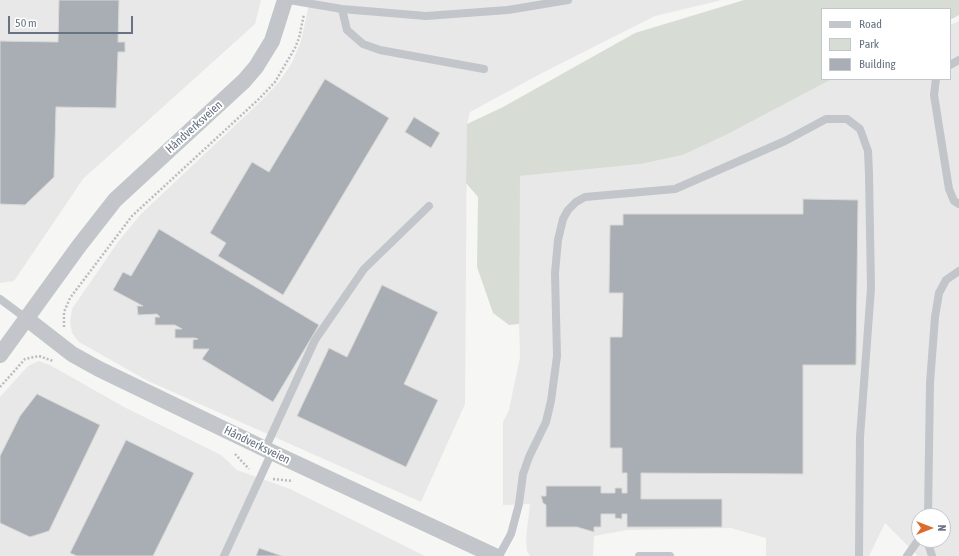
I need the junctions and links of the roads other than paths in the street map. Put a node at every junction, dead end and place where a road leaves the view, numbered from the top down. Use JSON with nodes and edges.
{"nodes":[{"id":1,"x":285,"y":0,"type":"edge"},
{"id":2,"x":289,"y":0,"type":"edge"},
{"id":3,"x":568,"y":0,"type":"edge"},
{"id":4,"x":342,"y":9,"type":"junction"},
{"id":5,"x":484,"y":69,"type":"dead end"},
{"id":6,"x":936,"y":80,"type":"edge"},
{"id":7,"x":959,"y":204,"type":"edge"},
{"id":8,"x":429,"y":206,"type":"dead end"},
{"id":9,"x":959,"y":271,"type":"edge"},
{"id":10,"x":0,"y":299,"type":"edge"},
{"id":11,"x":27,"y":320,"type":"junction"},
{"id":12,"x":0,"y":355,"type":"edge"},
{"id":13,"x":268,"y":451,"type":"junction"},
{"id":14,"x":928,"y":508,"type":"edge"},
{"id":15,"x":224,"y":556,"type":"edge"},
{"id":16,"x":495,"y":556,"type":"edge"},
{"id":17,"x":499,"y":556,"type":"edge"},
{"id":18,"x":639,"y":556,"type":"edge"},
{"id":19,"x":670,"y":556,"type":"edge"},
{"id":20,"x":859,"y":556,"type":"edge"}],
"edges":[{"from":1,"to":11,"type":"street","name":"Håndverksveien"},
{"from":2,"to":4,"type":"lane"},
{"from":3,"to":4,"type":"lane"},
{"from":4,"to":5,"type":"lane"},
{"from":6,"to":7,"type":"lane"},
{"from":8,"to":13,"type":"lane"},
{"from":9,"to":14,"type":"lane"},
{"from":10,"to":11,"type":"lane"},
{"from":11,"to":12,"type":"street","name":"Håndverksveien"},
{"from":11,"to":13,"type":"street","name":"Håndverksveien"},
{"from":13,"to":15,"type":"lane"},
{"from":13,"to":16,"type":"street","name":"Håndverksveien"},
{"from":17,"to":20,"type":"lane"},
{"from":18,"to":19,"type":"lane"}]}
